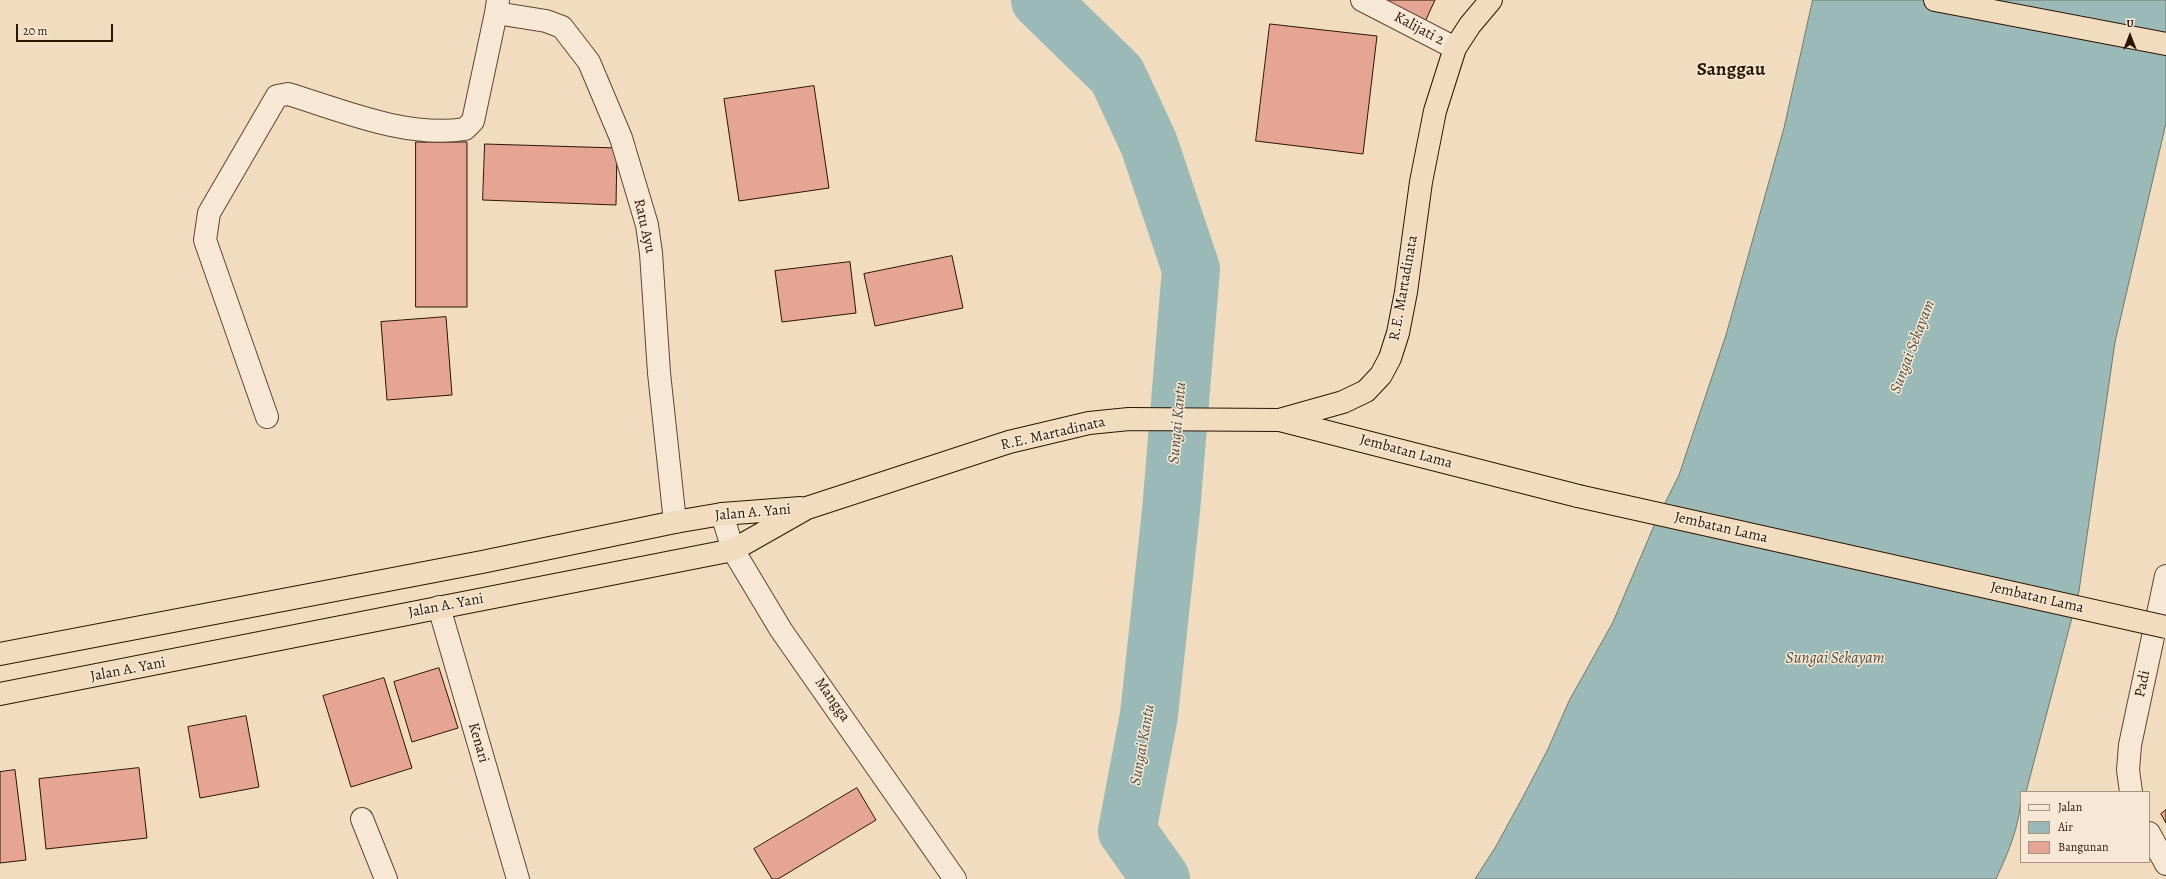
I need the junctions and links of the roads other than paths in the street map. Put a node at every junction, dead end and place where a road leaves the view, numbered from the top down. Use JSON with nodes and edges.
{"nodes":[{"id":1,"x":1362,"y":0,"type":"edge"},
{"id":2,"x":1491,"y":0,"type":"edge"},
{"id":3,"x":1936,"y":0,"type":"edge"},
{"id":4,"x":497,"y":7,"type":"edge"},
{"id":5,"x":2166,"y":44,"type":"edge"},
{"id":6,"x":1454,"y":48,"type":"junction"},
{"id":7,"x":267,"y":417,"type":"dead end"},
{"id":8,"x":1279,"y":420,"type":"junction"},
{"id":9,"x":807,"y":508,"type":"junction"},
{"id":10,"x":722,"y":514,"type":"junction"},
{"id":11,"x":675,"y":522,"type":"junction"},
{"id":12,"x":733,"y":550,"type":"junction"},
{"id":13,"x":2166,"y":576,"type":"edge"},
{"id":14,"x":439,"y":606,"type":"junction"},
{"id":15,"x":2166,"y":627,"type":"edge"},
{"id":16,"x":0,"y":654,"type":"edge"},
{"id":17,"x":0,"y":694,"type":"edge"},
{"id":18,"x":2131,"y":791,"type":"edge"},
{"id":19,"x":362,"y":819,"type":"dead end"},
{"id":20,"x":2150,"y":835,"type":"edge"},
{"id":21,"x":2166,"y":864,"type":"edge"},
{"id":22,"x":386,"y":879,"type":"edge"},
{"id":23,"x":518,"y":879,"type":"edge"},
{"id":24,"x":955,"y":879,"type":"edge"}],
"edges":[{"from":1,"to":6,"type":"street","name":"Kalijati 2"},
{"from":2,"to":6,"type":"highway","name":"R.E. Martadinata"},
{"from":3,"to":5,"type":"highway"},
{"from":4,"to":7,"type":"street"},
{"from":4,"to":11,"type":"street","name":"Ratu Ayu"},
{"from":6,"to":8,"type":"highway","name":"R.E. Martadinata"},
{"from":8,"to":9,"type":"highway","name":"R.E. Martadinata"},
{"from":8,"to":15,"type":"highway","name":"Jembatan Lama","bridge":true},
{"from":9,"to":10,"type":"highway","name":"Jalan A. Yani"},
{"from":9,"to":12,"type":"highway","name":"Jalan A. Yani"},
{"from":10,"to":11,"type":"highway","name":"Jalan A. Yani"},
{"from":10,"to":12,"type":"street","name":"Mangga"},
{"from":11,"to":16,"type":"highway","name":"Jalan A. Yani"},
{"from":12,"to":14,"type":"highway","name":"Jalan A. Yani"},
{"from":12,"to":24,"type":"street","name":"Mangga"},
{"from":13,"to":18,"type":"street","name":"Padi"},
{"from":14,"to":17,"type":"highway","name":"Jalan A. Yani"},
{"from":14,"to":23,"type":"street","name":"Kenari"},
{"from":19,"to":22,"type":"street"},
{"from":20,"to":21,"type":"street"}]}
